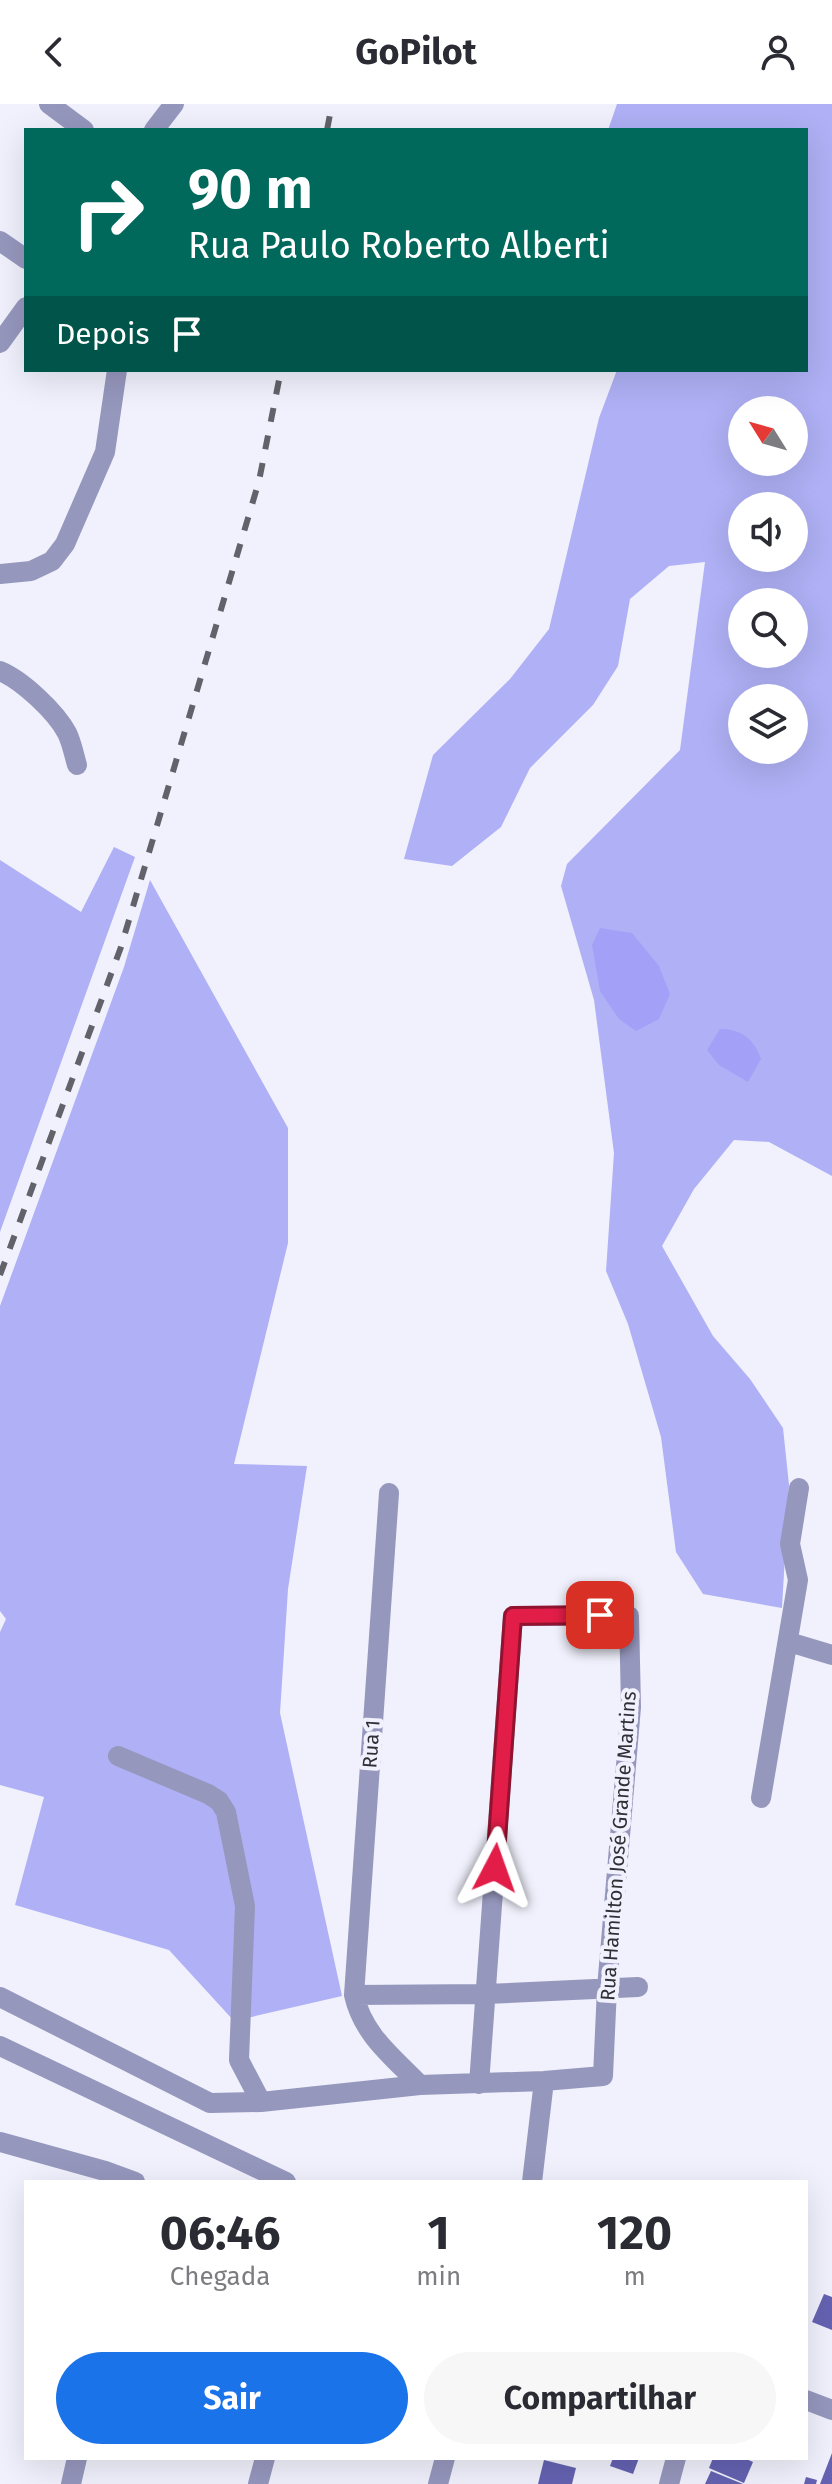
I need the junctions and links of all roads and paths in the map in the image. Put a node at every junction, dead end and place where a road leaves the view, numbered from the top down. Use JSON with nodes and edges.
{"nodes":[{"id":1,"x":49,"y":104,"type":"edge"},
{"id":2,"x":174,"y":104,"type":"edge"},
{"id":3,"x":81,"y":128,"type":"edge"},
{"id":4,"x":156,"y":128,"type":"edge"},
{"id":5,"x":0,"y":241,"type":"edge"},
{"id":6,"x":24,"y":258,"type":"edge"},
{"id":7,"x":24,"y":310,"type":"edge"},
{"id":8,"x":0,"y":343,"type":"edge"},
{"id":9,"x":117,"y":372,"type":"edge"},
{"id":10,"x":0,"y":574,"type":"edge"},
{"id":11,"x":0,"y":671,"type":"edge"},
{"id":12,"x":77,"y":765,"type":"dead end"},
{"id":13,"x":799,"y":1488,"type":"dead end"},
{"id":14,"x":389,"y":1493,"type":"dead end"},
{"id":15,"x":789,"y":1642,"type":"junction"},
{"id":16,"x":832,"y":1655,"type":"edge"},
{"id":17,"x":118,"y":1756,"type":"dead end"},
{"id":18,"x":761,"y":1798,"type":"dead end"},
{"id":19,"x":638,"y":1987,"type":"dead end"},
{"id":20,"x":607,"y":1988,"type":"junction"},
{"id":21,"x":486,"y":1994,"type":"junction"},
{"id":22,"x":354,"y":1995,"type":"junction"},
{"id":23,"x":0,"y":1997,"type":"edge"},
{"id":24,"x":0,"y":2046,"type":"edge"},
{"id":25,"x":544,"y":2081,"type":"junction"},
{"id":26,"x":479,"y":2084,"type":"junction"},
{"id":27,"x":420,"y":2085,"type":"junction"},
{"id":28,"x":261,"y":2102,"type":"junction"},
{"id":29,"x":0,"y":2142,"type":"edge"},
{"id":30,"x":130,"y":2180,"type":"edge"},
{"id":31,"x":282,"y":2180,"type":"edge"},
{"id":32,"x":532,"y":2180,"type":"edge"},
{"id":33,"x":808,"y":2401,"type":"edge"},
{"id":34,"x":832,"y":2410,"type":"edge"},
{"id":35,"x":77,"y":2460,"type":"edge"},
{"id":36,"x":264,"y":2460,"type":"edge"},
{"id":37,"x":444,"y":2460,"type":"edge"},
{"id":38,"x":675,"y":2460,"type":"edge"},
{"id":39,"x":71,"y":2484,"type":"edge"},
{"id":40,"x":258,"y":2484,"type":"edge"},
{"id":41,"x":438,"y":2484,"type":"edge"},
{"id":42,"x":669,"y":2484,"type":"edge"}],
"edges":[{"from":1,"to":3,"type":"street"},
{"from":2,"to":4,"type":"street"},
{"from":5,"to":6,"type":"street"},
{"from":7,"to":8,"type":"street"},
{"from":9,"to":10,"type":"street"},
{"from":11,"to":12,"type":"street"},
{"from":13,"to":15,"type":"street"},
{"from":14,"to":22,"type":"street","name":"Rua 1"},
{"from":15,"to":16,"type":"street"},
{"from":15,"to":18,"type":"street"},
{"from":17,"to":28,"type":"street"},
{"from":19,"to":20,"type":"street"},
{"from":20,"to":21,"type":"street"},
{"from":20,"to":21,"type":"street","name":"Rua Hamilton José Grande Martins"},
{"from":20,"to":25,"type":"street","name":"Rua Hamilton José Grande Martins"},
{"from":21,"to":22,"type":"street"},
{"from":21,"to":26,"type":"street"},
{"from":22,"to":27,"type":"street"},
{"from":23,"to":28,"type":"street"},
{"from":24,"to":31,"type":"street"},
{"from":25,"to":26,"type":"street"},
{"from":25,"to":32,"type":"street"},
{"from":26,"to":27,"type":"street"},
{"from":27,"to":28,"type":"street"},
{"from":29,"to":30,"type":"street"},
{"from":33,"to":34,"type":"street"},
{"from":35,"to":39,"type":"street"},
{"from":36,"to":40,"type":"street"},
{"from":37,"to":41,"type":"street"},
{"from":38,"to":42,"type":"street"}]}
